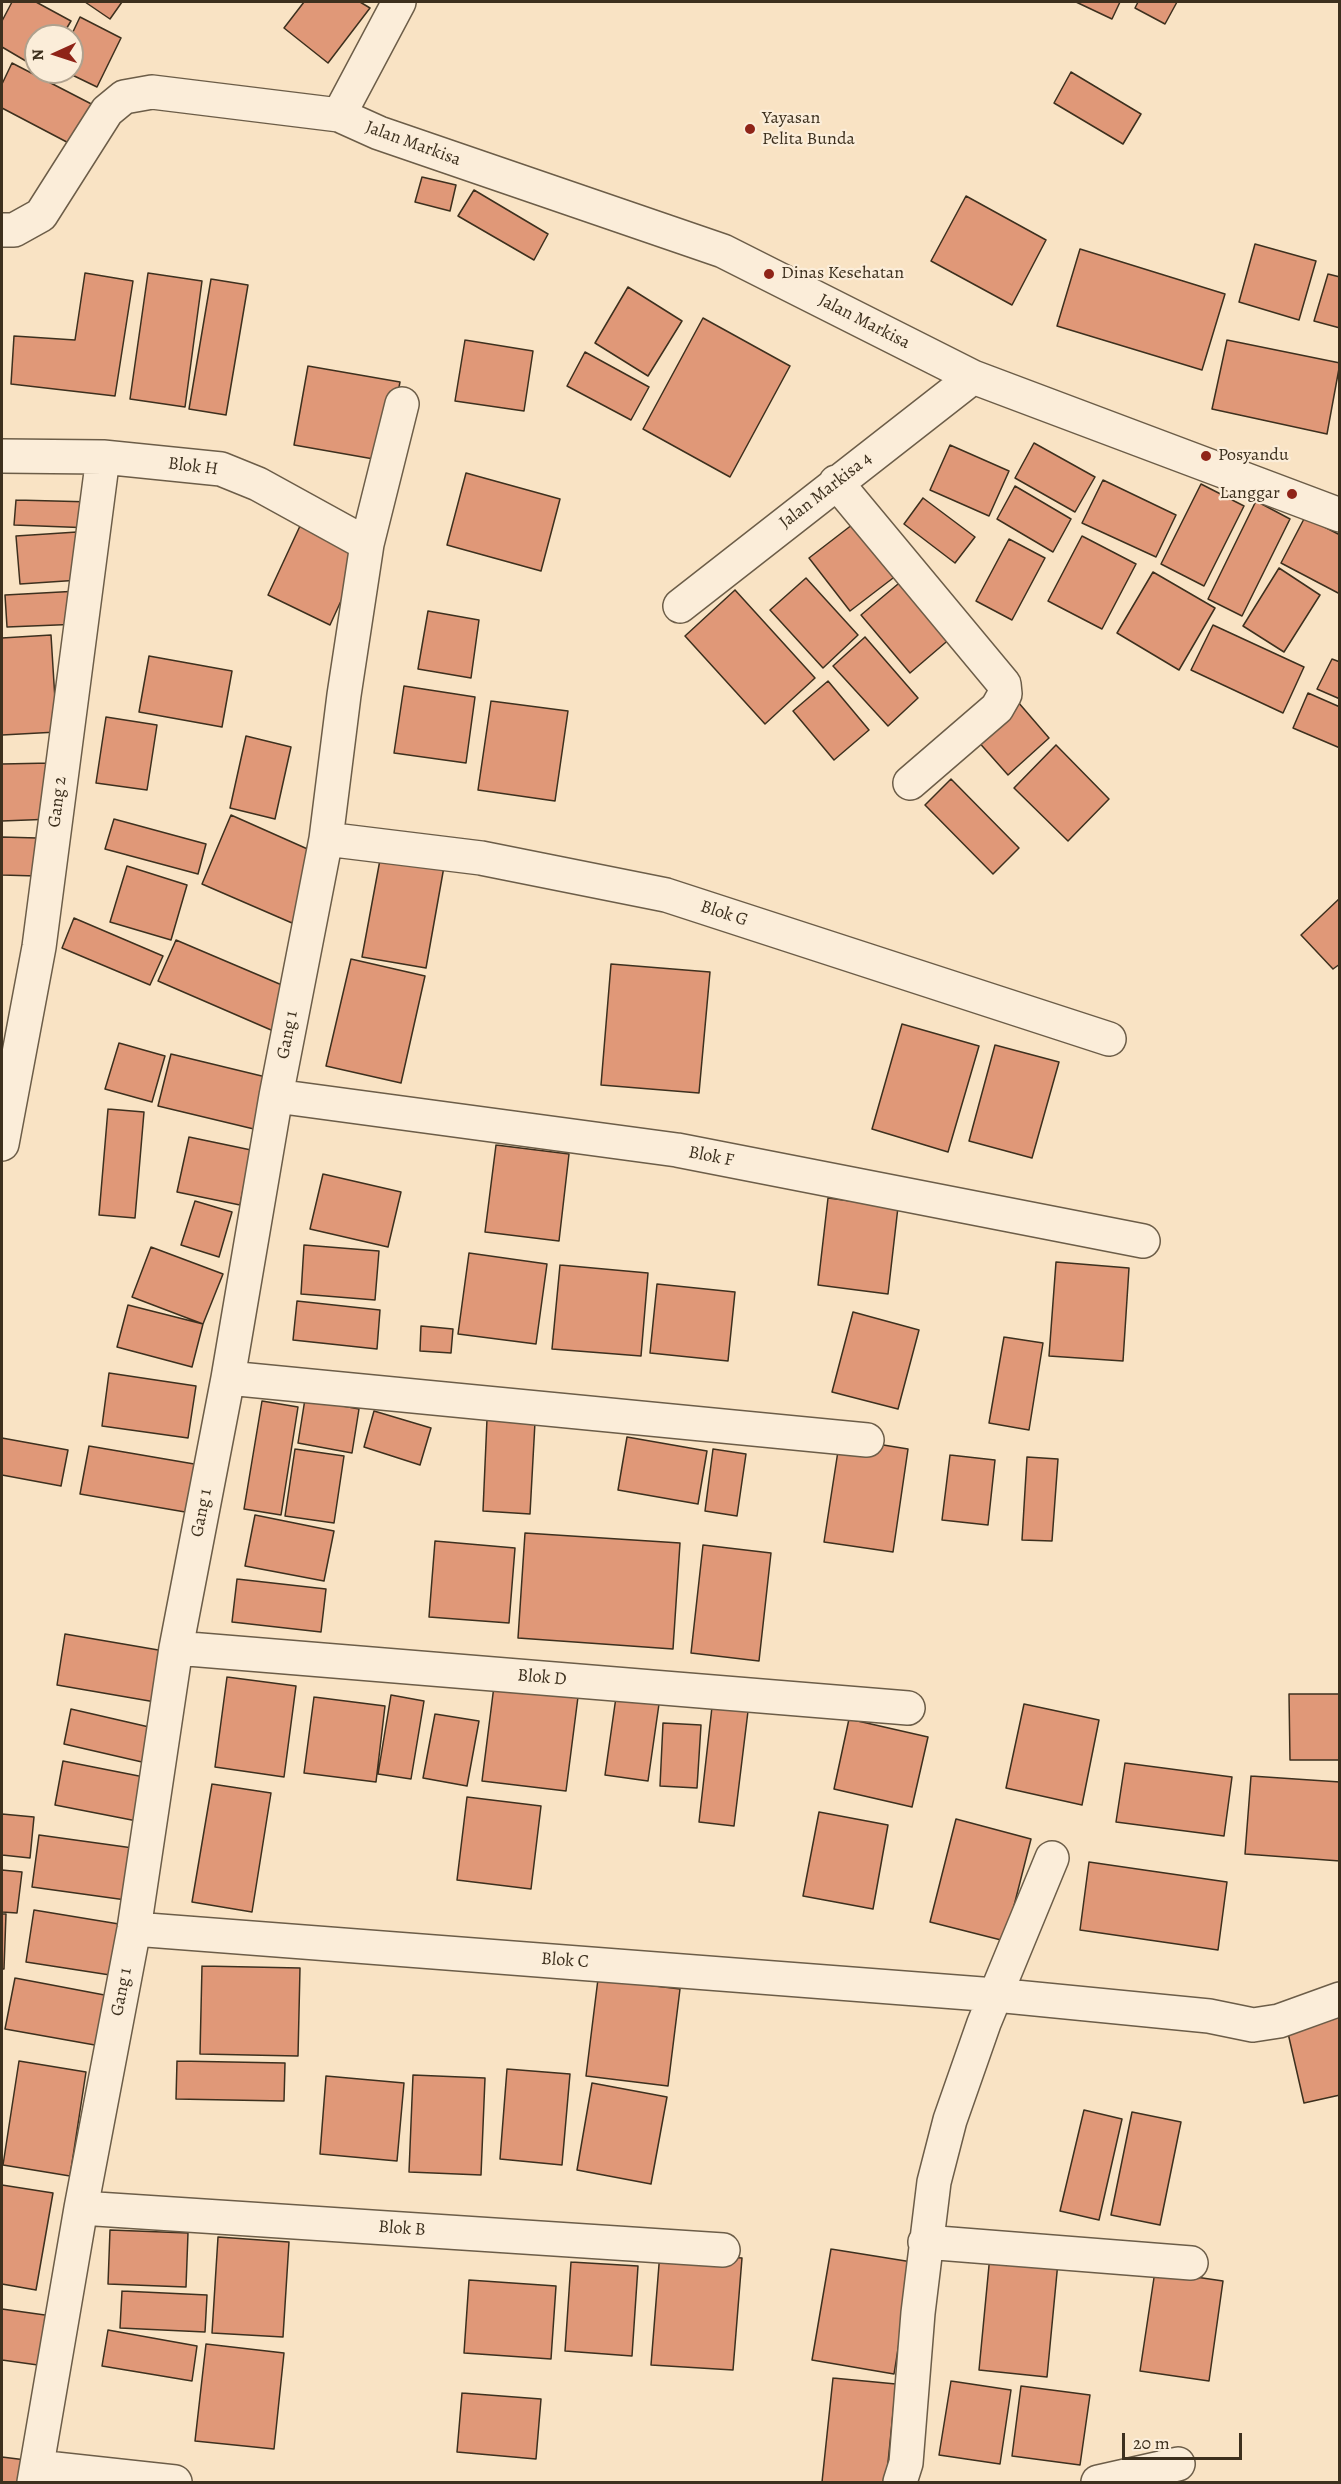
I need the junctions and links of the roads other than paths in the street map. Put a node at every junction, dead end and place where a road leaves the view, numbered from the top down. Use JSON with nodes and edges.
{"nodes":[{"id":1,"x":399,"y":2,"type":"edge"},
{"id":2,"x":339,"y":115,"type":"junction"},
{"id":3,"x":2,"y":230,"type":"edge"},
{"id":4,"x":973,"y":377,"type":"junction"},
{"id":5,"x":402,"y":404,"type":"dead end"},
{"id":6,"x":2,"y":456,"type":"edge"},
{"id":7,"x":103,"y":458,"type":"junction"},
{"id":8,"x":837,"y":482,"type":"junction"},
{"id":9,"x":1340,"y":515,"type":"edge"},
{"id":10,"x":367,"y":544,"type":"junction"},
{"id":11,"x":680,"y":606,"type":"dead end"},
{"id":12,"x":910,"y":783,"type":"dead end"},
{"id":13,"x":326,"y":839,"type":"junction"},
{"id":14,"x":1109,"y":1039,"type":"dead end"},
{"id":15,"x":276,"y":1096,"type":"junction"},
{"id":16,"x":2,"y":1144,"type":"edge"},
{"id":17,"x":1143,"y":1241,"type":"dead end"},
{"id":18,"x":228,"y":1378,"type":"junction"},
{"id":19,"x":867,"y":1440,"type":"dead end"},
{"id":20,"x":176,"y":1648,"type":"junction"},
{"id":21,"x":908,"y":1708,"type":"dead end"},
{"id":22,"x":1052,"y":1858,"type":"dead end"},
{"id":23,"x":134,"y":1929,"type":"junction"},
{"id":24,"x":995,"y":1995,"type":"junction"},
{"id":25,"x":1340,"y":2000,"type":"edge"},
{"id":26,"x":81,"y":2208,"type":"junction"},
{"id":27,"x":925,"y":2242,"type":"junction"},
{"id":28,"x":723,"y":2250,"type":"dead end"},
{"id":29,"x":1191,"y":2263,"type":"dead end"},
{"id":30,"x":1178,"y":2464,"type":"dead end"},
{"id":31,"x":36,"y":2475,"type":"edge"},
{"id":32,"x":175,"y":2482,"type":"edge"},
{"id":33,"x":900,"y":2482,"type":"edge"},
{"id":34,"x":1098,"y":2482,"type":"edge"}],
"edges":[{"from":1,"to":2,"type":"street"},
{"from":2,"to":3,"type":"street","name":"Jalan Markisa"},
{"from":2,"to":4,"type":"street","name":"Jalan Markisa"},
{"from":4,"to":8,"type":"street","name":"Jalan Markisa 4"},
{"from":4,"to":9,"type":"street","name":"Jalan Markisa"},
{"from":5,"to":10,"type":"street","name":"Gang 1"},
{"from":6,"to":7,"type":"street","name":"Blok H"},
{"from":7,"to":10,"type":"street","name":"Blok H"},
{"from":7,"to":16,"type":"street","name":"Gang 2"},
{"from":8,"to":11,"type":"street","name":"Jalan Markisa 4"},
{"from":8,"to":12,"type":"street"},
{"from":10,"to":13,"type":"street","name":"Gang 1"},
{"from":13,"to":14,"type":"street","name":"Blok G"},
{"from":13,"to":15,"type":"street","name":"Gang 1"},
{"from":15,"to":17,"type":"street","name":"Blok F"},
{"from":15,"to":18,"type":"street","name":"Gang 1"},
{"from":18,"to":19,"type":"street"},
{"from":18,"to":20,"type":"street","name":"Gang 1"},
{"from":20,"to":21,"type":"street","name":"Blok D"},
{"from":20,"to":23,"type":"street","name":"Gang 1"},
{"from":22,"to":24,"type":"street"},
{"from":23,"to":24,"type":"street","name":"Blok C"},
{"from":23,"to":26,"type":"street","name":"Gang 1"},
{"from":24,"to":25,"type":"street","name":"Blok C"},
{"from":24,"to":27,"type":"street"},
{"from":26,"to":28,"type":"street","name":"Blok B"},
{"from":26,"to":31,"type":"street","name":"Gang 1"},
{"from":27,"to":29,"type":"street"},
{"from":27,"to":33,"type":"street"},
{"from":30,"to":34,"type":"street"},
{"from":31,"to":32,"type":"street"}]}
